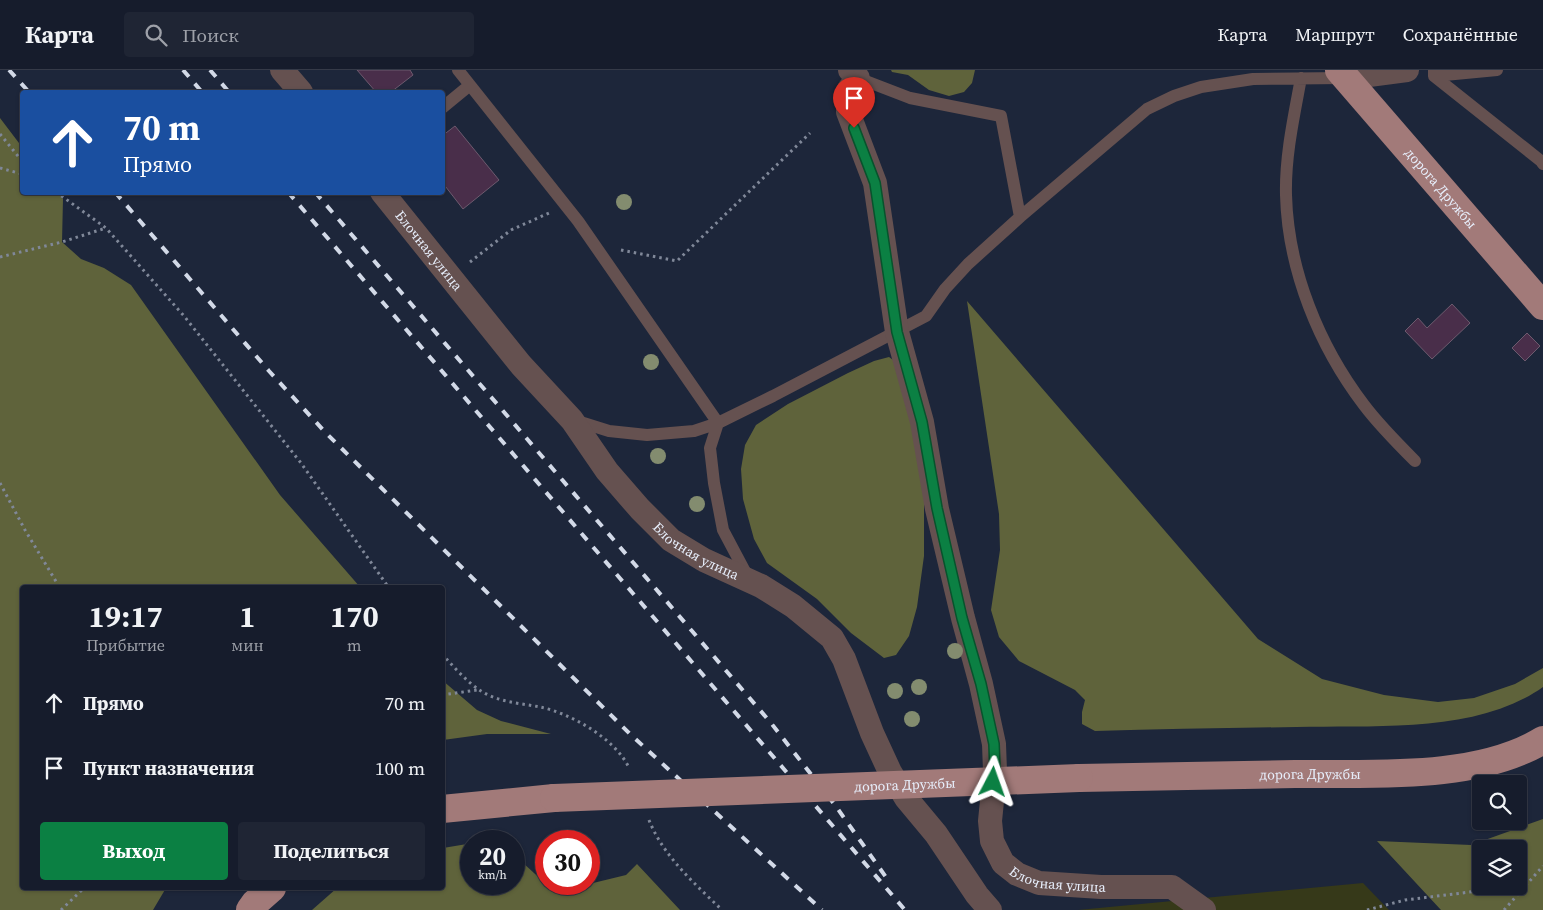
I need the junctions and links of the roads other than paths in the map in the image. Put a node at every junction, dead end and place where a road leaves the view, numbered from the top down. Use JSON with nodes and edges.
{"nodes":[{"id":1,"x":282,"y":70,"type":"edge"},
{"id":2,"x":458,"y":70,"type":"edge"},
{"id":3,"x":1407,"y":70,"type":"edge"},
{"id":4,"x":1498,"y":70,"type":"edge"},
{"id":5,"x":1434,"y":73,"type":"edge"},
{"id":6,"x":854,"y":74,"type":"edge"},
{"id":7,"x":1343,"y":74,"type":"edge"},
{"id":8,"x":1301,"y":78,"type":"junction"},
{"id":9,"x":470,"y":85,"type":"junction"},
{"id":10,"x":299,"y":90,"type":"edge"},
{"id":11,"x":445,"y":106,"type":"edge"},
{"id":12,"x":1543,"y":164,"type":"edge"},
{"id":13,"x":384,"y":195,"type":"edge"},
{"id":14,"x":1020,"y":217,"type":"junction"},
{"id":15,"x":1542,"y":304,"type":"edge"},
{"id":16,"x":897,"y":332,"type":"junction"},
{"id":17,"x":572,"y":420,"type":"junction"},
{"id":18,"x":718,"y":423,"type":"junction"},
{"id":19,"x":1415,"y":462,"type":"dead end"},
{"id":20,"x":750,"y":581,"type":"junction"},
{"id":21,"x":1543,"y":740,"type":"edge"},
{"id":22,"x":445,"y":809,"type":"edge"},
{"id":23,"x":270,"y":890,"type":"edge"},
{"id":24,"x":250,"y":910,"type":"edge"},
{"id":25,"x":990,"y":910,"type":"edge"},
{"id":26,"x":1204,"y":910,"type":"edge"}],
"edges":[{"from":1,"to":10,"type":"street"},
{"from":2,"to":9,"type":"lane"},
{"from":3,"to":7,"type":"street"},
{"from":4,"to":5,"type":"lane"},
{"from":5,"to":12,"type":"lane"},
{"from":6,"to":14,"type":"lane"},
{"from":6,"to":16,"type":"street","name":"Блочная улица"},
{"from":7,"to":8,"type":"lane"},
{"from":7,"to":15,"type":"main road","name":"дорога Дружбы"},
{"from":8,"to":14,"type":"lane"},
{"from":8,"to":19,"type":"lane"},
{"from":9,"to":11,"type":"lane"},
{"from":9,"to":18,"type":"lane"},
{"from":13,"to":17,"type":"street","name":"Блочная улица"},
{"from":14,"to":16,"type":"lane"},
{"from":16,"to":18,"type":"lane"},
{"from":16,"to":26,"type":"street","name":"Блочная улица"},
{"from":17,"to":18,"type":"lane"},
{"from":17,"to":20,"type":"street","name":"Блочная улица"},
{"from":18,"to":20,"type":"lane"},
{"from":20,"to":25,"type":"street","name":"Блочная улица"},
{"from":21,"to":22,"type":"main road","name":"дорога Дружбы","bridge":true},
{"from":23,"to":24,"type":"main road"}]}
